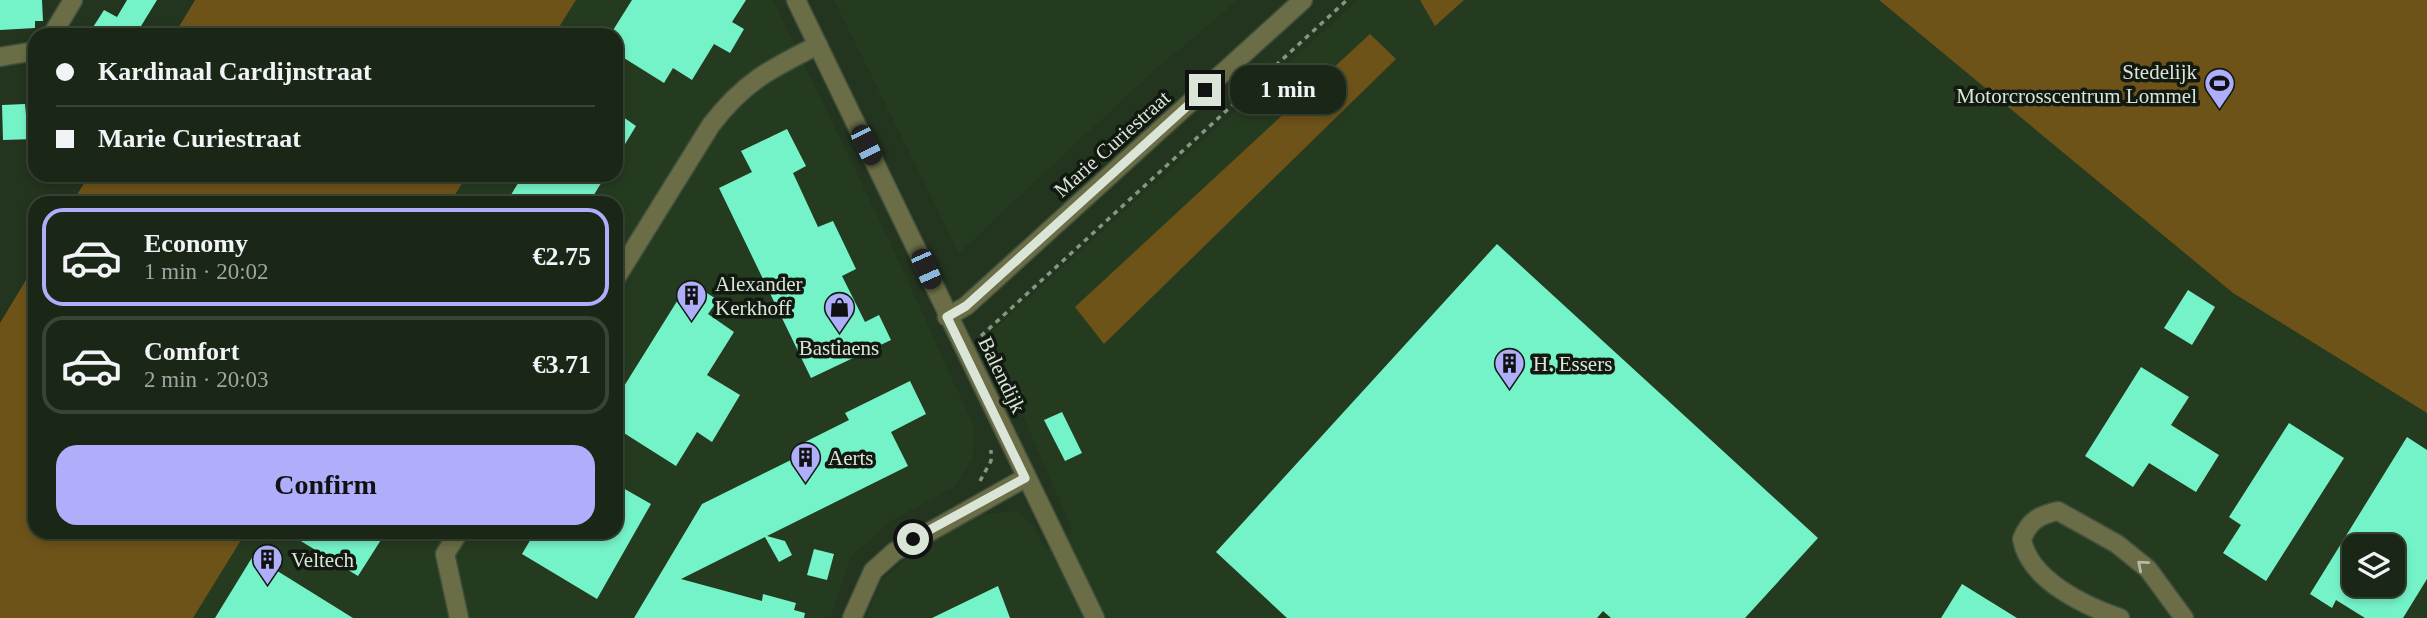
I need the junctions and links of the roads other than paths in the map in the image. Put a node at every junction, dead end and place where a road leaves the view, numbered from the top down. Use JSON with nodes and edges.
{"nodes":[{"id":1,"x":73,"y":0,"type":"edge"},
{"id":2,"x":796,"y":0,"type":"edge"},
{"id":3,"x":1303,"y":0,"type":"edge"},
{"id":4,"x":56,"y":28,"type":"edge"},
{"id":5,"x":818,"y":45,"type":"junction"},
{"id":6,"x":28,"y":52,"type":"edge"},
{"id":7,"x":0,"y":57,"type":"edge"},
{"id":8,"x":623,"y":267,"type":"edge"},
{"id":9,"x":947,"y":317,"type":"junction"},
{"id":10,"x":1025,"y":478,"type":"junction"},
{"id":11,"x":455,"y":539,"type":"edge"},
{"id":12,"x":459,"y":618,"type":"edge"},
{"id":13,"x":852,"y":618,"type":"edge"},
{"id":14,"x":1095,"y":618,"type":"edge"},
{"id":15,"x":2120,"y":618,"type":"edge"},
{"id":16,"x":2184,"y":618,"type":"edge"}],
"edges":[{"from":1,"to":4,"type":"street"},
{"from":2,"to":5,"type":"street","name":"Balendijk"},
{"from":3,"to":9,"type":"street","name":"Marie Curiestraat"},
{"from":5,"to":8,"type":"street"},
{"from":5,"to":9,"type":"street","name":"Balendijk"},
{"from":6,"to":7,"type":"street"},
{"from":9,"to":10,"type":"street","name":"Balendijk"},
{"from":10,"to":13,"type":"street"},
{"from":10,"to":14,"type":"street","name":"Balendijk"},
{"from":11,"to":12,"type":"street"},
{"from":16,"to":15,"type":"street","one_way":true}]}
